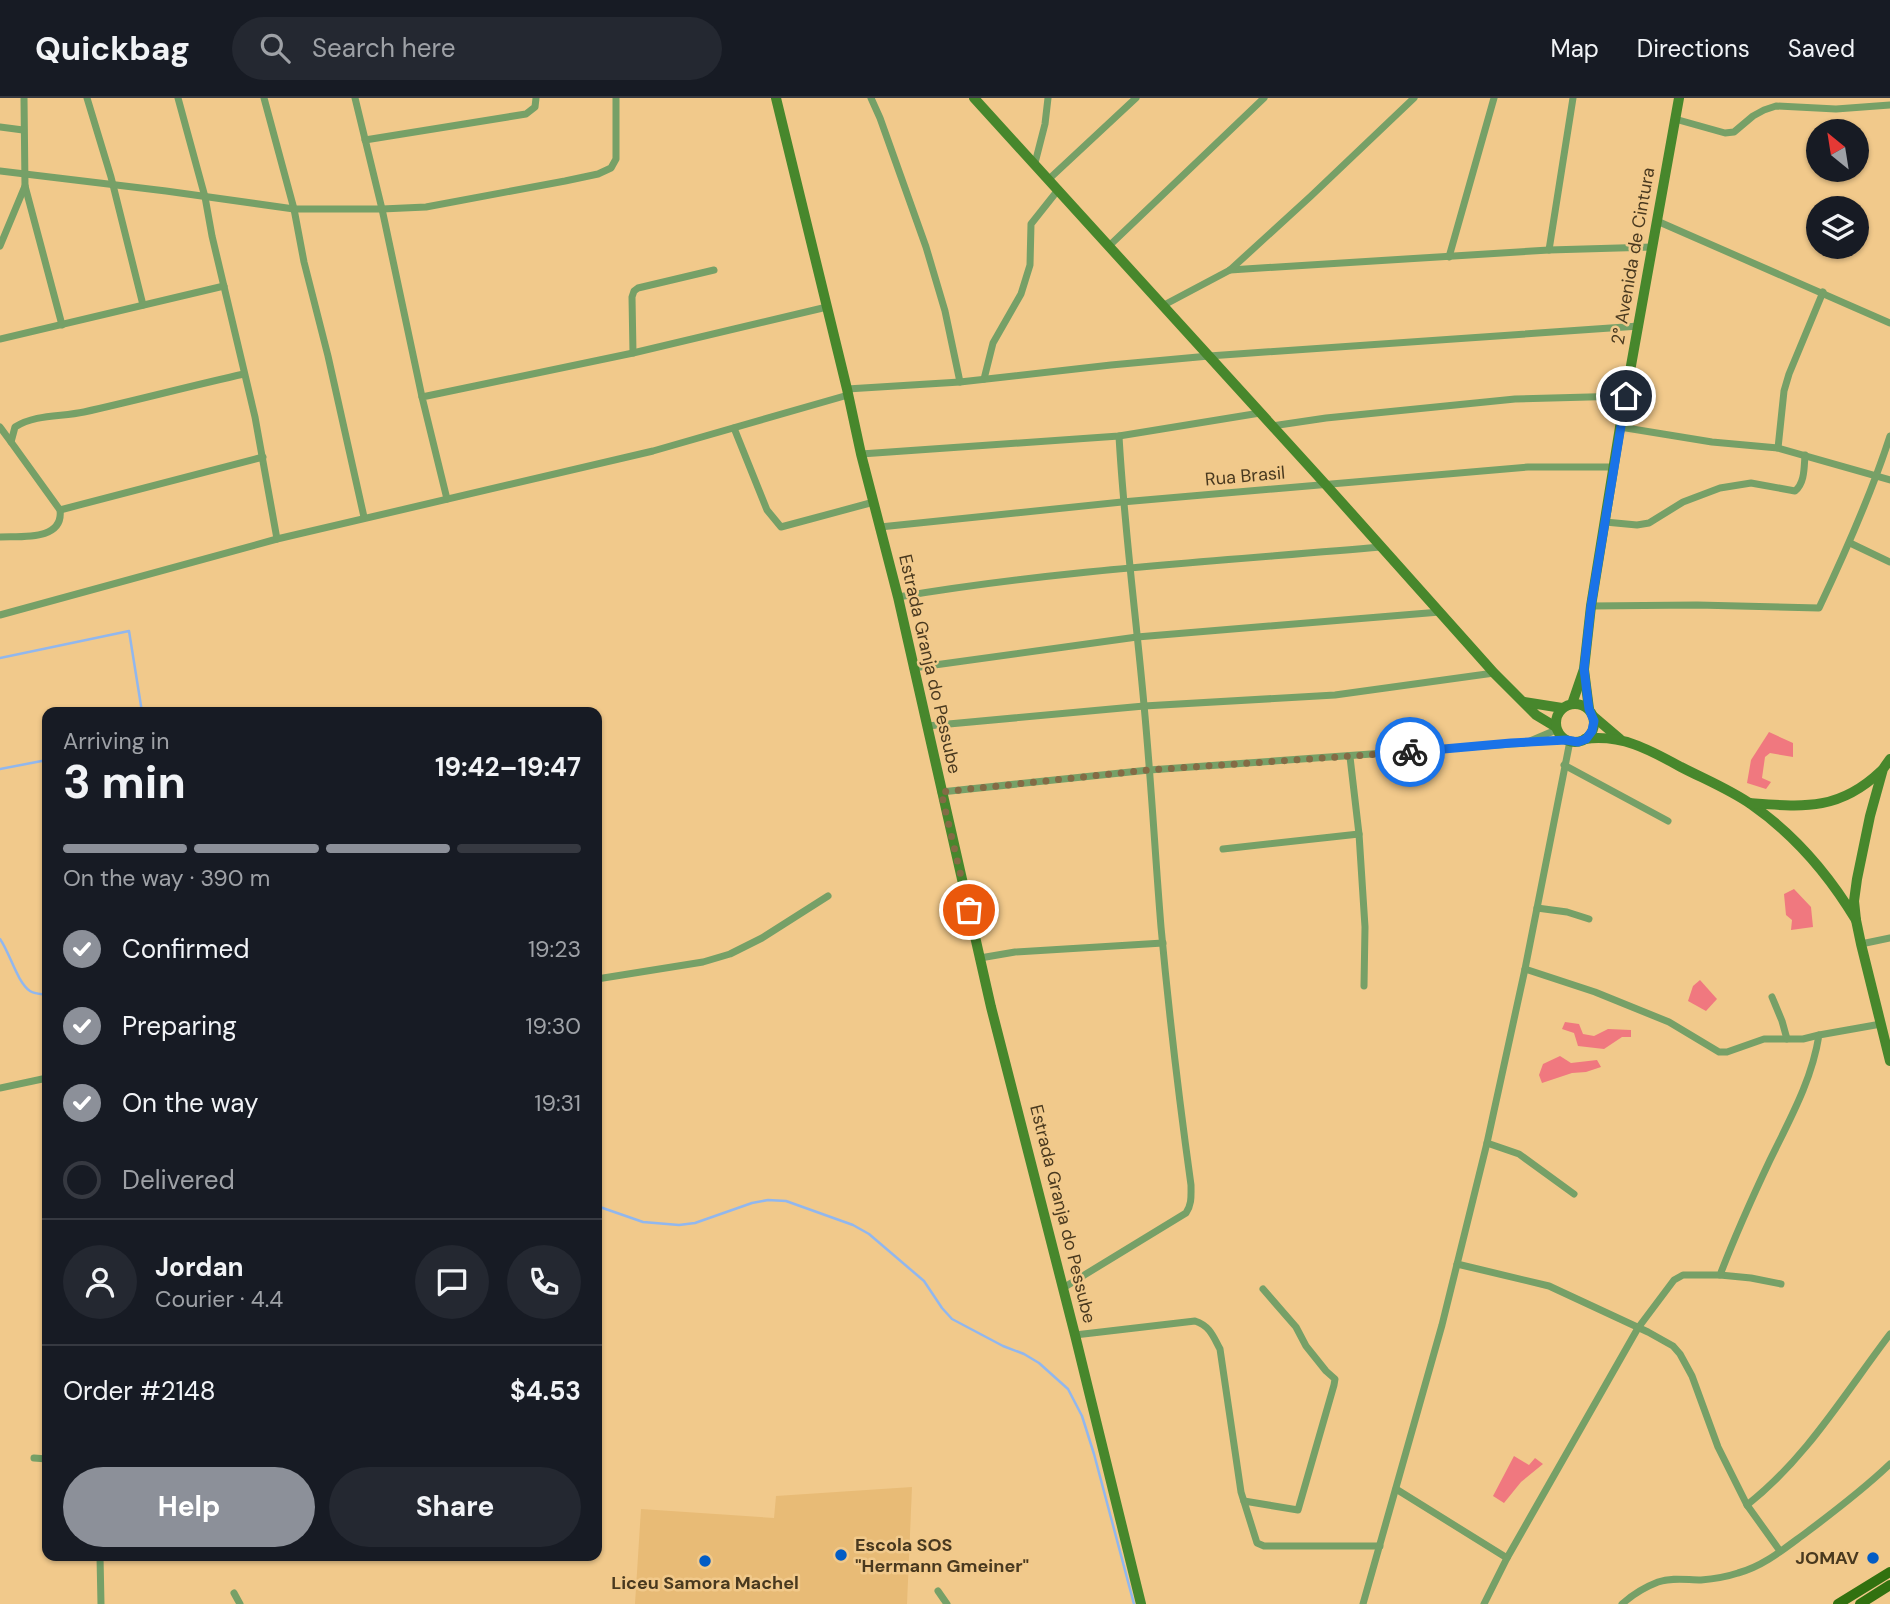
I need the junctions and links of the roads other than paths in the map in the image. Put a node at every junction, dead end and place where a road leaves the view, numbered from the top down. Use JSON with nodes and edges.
{"nodes":[{"id":1,"x":24,"y":98,"type":"edge"},
{"id":2,"x":87,"y":98,"type":"edge"},
{"id":3,"x":178,"y":98,"type":"edge"},
{"id":4,"x":264,"y":98,"type":"edge"},
{"id":5,"x":355,"y":98,"type":"edge"},
{"id":6,"x":536,"y":98,"type":"edge"},
{"id":7,"x":616,"y":98,"type":"edge"},
{"id":8,"x":776,"y":98,"type":"edge"},
{"id":9,"x":871,"y":98,"type":"edge"},
{"id":10,"x":974,"y":98,"type":"edge"},
{"id":11,"x":1048,"y":98,"type":"edge"},
{"id":12,"x":1136,"y":98,"type":"edge"},
{"id":13,"x":1264,"y":98,"type":"edge"},
{"id":14,"x":1414,"y":98,"type":"edge"},
{"id":15,"x":1494,"y":98,"type":"edge"},
{"id":16,"x":1573,"y":98,"type":"edge"},
{"id":17,"x":1679,"y":98,"type":"edge"},
{"id":18,"x":1890,"y":105,"type":"edge"},
{"id":19,"x":1675,"y":119,"type":"junction"},
{"id":20,"x":0,"y":127,"type":"edge"},
{"id":21,"x":23,"y":130,"type":"junction"},
{"id":22,"x":365,"y":140,"type":"junction"},
{"id":23,"x":1035,"y":163,"type":"junction"},
{"id":24,"x":0,"y":171,"type":"edge"},
{"id":25,"x":25,"y":174,"type":"junction"},
{"id":26,"x":1049,"y":179,"type":"junction"},
{"id":27,"x":113,"y":185,"type":"junction"},
{"id":28,"x":25,"y":186,"type":"junction"},
{"id":29,"x":1058,"y":190,"type":"junction"},
{"id":30,"x":205,"y":197,"type":"junction"},
{"id":31,"x":294,"y":209,"type":"junction"},
{"id":32,"x":382,"y":209,"type":"junction"},
{"id":33,"x":1657,"y":221,"type":"junction"},
{"id":34,"x":0,"y":246,"type":"edge"},
{"id":35,"x":1108,"y":246,"type":"junction"},
{"id":36,"x":1653,"y":247,"type":"junction"},
{"id":37,"x":1549,"y":250,"type":"junction"},
{"id":38,"x":1449,"y":257,"type":"junction"},
{"id":39,"x":714,"y":270,"type":"dead end"},
{"id":40,"x":1230,"y":270,"type":"junction"},
{"id":41,"x":224,"y":286,"type":"junction"},
{"id":42,"x":1823,"y":292,"type":"junction"},
{"id":43,"x":143,"y":305,"type":"junction"},
{"id":44,"x":1164,"y":305,"type":"junction"},
{"id":45,"x":827,"y":307,"type":"junction"},
{"id":46,"x":1890,"y":323,"type":"edge"},
{"id":47,"x":62,"y":325,"type":"junction"},
{"id":48,"x":1639,"y":326,"type":"junction"},
{"id":49,"x":0,"y":339,"type":"edge"},
{"id":50,"x":633,"y":353,"type":"junction"},
{"id":51,"x":1209,"y":356,"type":"junction"},
{"id":52,"x":244,"y":374,"type":"junction"},
{"id":53,"x":984,"y":379,"type":"junction"},
{"id":54,"x":960,"y":382,"type":"junction"},
{"id":55,"x":848,"y":392,"type":"junction"},
{"id":56,"x":1626,"y":396,"type":"junction"},
{"id":57,"x":422,"y":397,"type":"junction"},
{"id":58,"x":1260,"y":413,"type":"junction"},
{"id":59,"x":1272,"y":426,"type":"junction"},
{"id":60,"x":0,"y":427,"type":"edge"},
{"id":61,"x":734,"y":428,"type":"junction"},
{"id":62,"x":1620,"y":428,"type":"junction"},
{"id":63,"x":1119,"y":436,"type":"junction"},
{"id":64,"x":1890,"y":436,"type":"edge"},
{"id":65,"x":11,"y":442,"type":"junction"},
{"id":66,"x":1778,"y":448,"type":"junction"},
{"id":67,"x":861,"y":454,"type":"junction"},
{"id":68,"x":1805,"y":455,"type":"junction"},
{"id":69,"x":263,"y":457,"type":"junction"},
{"id":70,"x":1614,"y":467,"type":"junction"},
{"id":71,"x":1877,"y":477,"type":"junction"},
{"id":72,"x":1890,"y":480,"type":"edge"},
{"id":73,"x":1327,"y":486,"type":"junction"},
{"id":74,"x":447,"y":499,"type":"junction"},
{"id":75,"x":874,"y":502,"type":"junction"},
{"id":76,"x":1122,"y":502,"type":"junction"},
{"id":77,"x":60,"y":510,"type":"junction"},
{"id":78,"x":364,"y":517,"type":"junction"},
{"id":79,"x":1605,"y":522,"type":"junction"},
{"id":80,"x":880,"y":527,"type":"junction"},
{"id":81,"x":0,"y":537,"type":"edge"},
{"id":82,"x":277,"y":539,"type":"junction"},
{"id":83,"x":1850,"y":543,"type":"junction"},
{"id":84,"x":1381,"y":547,"type":"junction"},
{"id":85,"x":1890,"y":562,"type":"edge"},
{"id":86,"x":1131,"y":568,"type":"junction"},
{"id":87,"x":898,"y":597,"type":"junction"},
{"id":88,"x":1591,"y":606,"type":"junction"},
{"id":89,"x":1440,"y":612,"type":"junction"},
{"id":90,"x":0,"y":615,"type":"edge"},
{"id":91,"x":1137,"y":638,"type":"junction"},
{"id":92,"x":914,"y":667,"type":"junction"},
{"id":93,"x":1584,"y":669,"type":"junction"},
{"id":94,"x":1494,"y":673,"type":"junction"},
{"id":95,"x":1524,"y":702,"type":"junction"},
{"id":96,"x":1144,"y":706,"type":"junction"},
{"id":97,"x":1567,"y":706,"type":"junction"},
{"id":98,"x":1591,"y":713,"type":"junction"},
{"id":99,"x":927,"y":726,"type":"junction"},
{"id":100,"x":1556,"y":728,"type":"junction"},
{"id":101,"x":1586,"y":739,"type":"junction"},
{"id":102,"x":1620,"y":739,"type":"junction"},
{"id":103,"x":1568,"y":741,"type":"junction"},
{"id":104,"x":1526,"y":743,"type":"junction"},
{"id":105,"x":1350,"y":757,"type":"junction"},
{"id":106,"x":1887,"y":764,"type":"edge"},
{"id":107,"x":1564,"y":765,"type":"junction"},
{"id":108,"x":1149,"y":770,"type":"junction"},
{"id":109,"x":941,"y":792,"type":"junction"},
{"id":110,"x":1750,"y":803,"type":"junction"},
{"id":111,"x":1668,"y":821,"type":"dead end"},
{"id":112,"x":1359,"y":834,"type":"junction"},
{"id":113,"x":1223,"y":849,"type":"dead end"},
{"id":114,"x":828,"y":896,"type":"dead end"},
{"id":115,"x":1537,"y":908,"type":"junction"},
{"id":116,"x":1589,"y":919,"type":"dead end"},
{"id":117,"x":1856,"y":920,"type":"junction"},
{"id":118,"x":1890,"y":938,"type":"edge"},
{"id":119,"x":1163,"y":943,"type":"junction"},
{"id":120,"x":1861,"y":944,"type":"junction"},
{"id":121,"x":980,"y":958,"type":"junction"},
{"id":122,"x":1525,"y":969,"type":"junction"},
{"id":123,"x":602,"y":978,"type":"edge"},
{"id":124,"x":1364,"y":986,"type":"dead end"},
{"id":125,"x":1772,"y":997,"type":"dead end"},
{"id":126,"x":1881,"y":1024,"type":"junction"},
{"id":127,"x":1819,"y":1035,"type":"junction"},
{"id":128,"x":1787,"y":1039,"type":"junction"},
{"id":129,"x":1890,"y":1061,"type":"edge"},
{"id":130,"x":42,"y":1079,"type":"edge"},
{"id":131,"x":0,"y":1088,"type":"edge"},
{"id":132,"x":1487,"y":1143,"type":"junction"},
{"id":133,"x":1574,"y":1194,"type":"dead end"},
{"id":134,"x":1457,"y":1264,"type":"junction"},
{"id":135,"x":1720,"y":1275,"type":"junction"},
{"id":136,"x":1781,"y":1284,"type":"dead end"},
{"id":137,"x":1063,"y":1288,"type":"junction"},
{"id":138,"x":1263,"y":1289,"type":"dead end"},
{"id":139,"x":1638,"y":1328,"type":"junction"},
{"id":140,"x":1890,"y":1334,"type":"edge"},
{"id":141,"x":1075,"y":1335,"type":"junction"},
{"id":142,"x":34,"y":1458,"type":"dead end"},
{"id":143,"x":42,"y":1459,"type":"edge"},
{"id":144,"x":1890,"y":1464,"type":"edge"},
{"id":145,"x":1396,"y":1489,"type":"junction"},
{"id":146,"x":1244,"y":1501,"type":"junction"},
{"id":147,"x":1747,"y":1505,"type":"junction"},
{"id":148,"x":1380,"y":1546,"type":"junction"},
{"id":149,"x":1780,"y":1551,"type":"junction"},
{"id":150,"x":1507,"y":1558,"type":"junction"},
{"id":151,"x":100,"y":1561,"type":"edge"},
{"id":152,"x":1890,"y":1572,"type":"edge"},
{"id":153,"x":1890,"y":1586,"type":"edge"},
{"id":154,"x":938,"y":1591,"type":"dead end"},
{"id":155,"x":234,"y":1593,"type":"dead end"},
{"id":156,"x":101,"y":1604,"type":"edge"},
{"id":157,"x":240,"y":1604,"type":"edge"},
{"id":158,"x":947,"y":1604,"type":"edge"},
{"id":159,"x":1141,"y":1604,"type":"edge"},
{"id":160,"x":1363,"y":1604,"type":"edge"},
{"id":161,"x":1484,"y":1604,"type":"edge"},
{"id":162,"x":1622,"y":1604,"type":"edge"},
{"id":163,"x":1838,"y":1604,"type":"edge"},
{"id":164,"x":1860,"y":1604,"type":"edge"}],
"edges":[{"from":1,"to":21,"type":"street"},
{"from":2,"to":27,"type":"street"},
{"from":3,"to":30,"type":"street"},
{"from":4,"to":31,"type":"street"},
{"from":5,"to":22,"type":"street"},
{"from":6,"to":22,"type":"street"},
{"from":7,"to":32,"type":"street"},
{"from":8,"to":45,"type":"street","name":"Estrada Granja do Pessube"},
{"from":9,"to":54,"type":"street"},
{"from":10,"to":23,"type":"street"},
{"from":11,"to":23,"type":"street"},
{"from":12,"to":26,"type":"street"},
{"from":13,"to":35,"type":"street"},
{"from":14,"to":40,"type":"street"},
{"from":15,"to":38,"type":"street"},
{"from":16,"to":37,"type":"street"},
{"from":17,"to":19,"type":"street","name":"2° Avenida de Cintura"},
{"from":18,"to":19,"type":"street"},
{"from":19,"to":33,"type":"street","name":"2° Avenida de Cintura"},
{"from":20,"to":21,"type":"street"},
{"from":21,"to":25,"type":"street"},
{"from":22,"to":32,"type":"street"},
{"from":23,"to":26,"type":"street"},
{"from":24,"to":25,"type":"street"},
{"from":25,"to":27,"type":"street"},
{"from":25,"to":28,"type":"street"},
{"from":26,"to":29,"type":"street"},
{"from":27,"to":30,"type":"street"},
{"from":27,"to":43,"type":"street"},
{"from":28,"to":34,"type":"street"},
{"from":28,"to":47,"type":"street"},
{"from":29,"to":35,"type":"street"},
{"from":29,"to":53,"type":"street"},
{"from":30,"to":31,"type":"street"},
{"from":30,"to":41,"type":"street"},
{"from":31,"to":32,"type":"street"},
{"from":31,"to":78,"type":"street"},
{"from":32,"to":57,"type":"street"},
{"from":33,"to":36,"type":"street","name":"2° Avenida de Cintura"},
{"from":33,"to":42,"type":"street"},
{"from":35,"to":44,"type":"street"},
{"from":36,"to":37,"type":"street"},
{"from":36,"to":48,"type":"street","name":"2° Avenida de Cintura"},
{"from":37,"to":38,"type":"street"},
{"from":38,"to":40,"type":"street"},
{"from":39,"to":50,"type":"street"},
{"from":40,"to":44,"type":"street"},
{"from":41,"to":43,"type":"street"},
{"from":41,"to":52,"type":"street"},
{"from":42,"to":46,"type":"street"},
{"from":42,"to":66,"type":"street"},
{"from":43,"to":47,"type":"street"},
{"from":44,"to":51,"type":"street"},
{"from":45,"to":50,"type":"street"},
{"from":45,"to":55,"type":"street","name":"Estrada Granja do Pessube"},
{"from":47,"to":49,"type":"street"},
{"from":48,"to":51,"type":"street"},
{"from":48,"to":56,"type":"street","name":"2° Avenida de Cintura"},
{"from":50,"to":57,"type":"street"},
{"from":51,"to":53,"type":"street"},
{"from":51,"to":58,"type":"street"},
{"from":52,"to":65,"type":"street"},
{"from":52,"to":69,"type":"street"},
{"from":53,"to":54,"type":"street"},
{"from":54,"to":55,"type":"street"},
{"from":55,"to":61,"type":"street"},
{"from":55,"to":67,"type":"street","name":"Estrada Granja do Pessube"},
{"from":56,"to":59,"type":"street"},
{"from":56,"to":62,"type":"street","name":"2° Avenida de Cintura"},
{"from":57,"to":74,"type":"street"},
{"from":58,"to":59,"type":"street"},
{"from":58,"to":63,"type":"street"},
{"from":59,"to":73,"type":"street"},
{"from":60,"to":65,"type":"street"},
{"from":61,"to":74,"type":"street"},
{"from":61,"to":75,"type":"street"},
{"from":62,"to":66,"type":"street"},
{"from":62,"to":70,"type":"street","name":"2° Avenida de Cintura"},
{"from":63,"to":67,"type":"street"},
{"from":63,"to":76,"type":"street"},
{"from":64,"to":71,"type":"street"},
{"from":65,"to":77,"type":"street"},
{"from":66,"to":68,"type":"street"},
{"from":67,"to":75,"type":"street","name":"Estrada Granja do Pessube"},
{"from":68,"to":71,"type":"street"},
{"from":68,"to":79,"type":"street"},
{"from":69,"to":77,"type":"street"},
{"from":69,"to":82,"type":"street"},
{"from":70,"to":73,"type":"street","name":"Rua Brasil"},
{"from":70,"to":79,"type":"street","name":"2° Avenida de Cintura"},
{"from":71,"to":72,"type":"street"},
{"from":71,"to":83,"type":"street"},
{"from":73,"to":76,"type":"street","name":"Rua Brasil"},
{"from":73,"to":84,"type":"street"},
{"from":74,"to":78,"type":"street"},
{"from":75,"to":80,"type":"street","name":"Estrada Granja do Pessube"},
{"from":76,"to":80,"type":"street","name":"Rua Brasil"},
{"from":76,"to":86,"type":"street"},
{"from":77,"to":81,"type":"street"},
{"from":78,"to":82,"type":"street"},
{"from":79,"to":88,"type":"street","name":"2° Avenida de Cintura"},
{"from":80,"to":87,"type":"street","name":"Estrada Granja do Pessube"},
{"from":82,"to":90,"type":"street"},
{"from":83,"to":85,"type":"street"},
{"from":83,"to":88,"type":"street"},
{"from":84,"to":86,"type":"street"},
{"from":84,"to":89,"type":"street"},
{"from":86,"to":87,"type":"street"},
{"from":86,"to":91,"type":"street"},
{"from":87,"to":92,"type":"street","name":"Estrada Granja do Pessube"},
{"from":88,"to":93,"type":"street","name":"2° Avenida de Cintura"},
{"from":89,"to":91,"type":"street"},
{"from":89,"to":94,"type":"street"},
{"from":91,"to":92,"type":"street"},
{"from":91,"to":96,"type":"street"},
{"from":92,"to":99,"type":"street","name":"Estrada Granja do Pessube"},
{"from":93,"to":97,"type":"street"},
{"from":93,"to":98,"type":"street"},
{"from":94,"to":95,"type":"street"},
{"from":94,"to":96,"type":"street"},
{"from":95,"to":97,"type":"street"},
{"from":95,"to":100,"type":"street"},
{"from":96,"to":99,"type":"street"},
{"from":96,"to":108,"type":"street"},
{"from":97,"to":98,"type":"street"},
{"from":97,"to":100,"type":"street"},
{"from":98,"to":101,"type":"street"},
{"from":98,"to":102,"type":"street"},
{"from":99,"to":109,"type":"street","name":"Estrada Granja do Pessube"},
{"from":100,"to":103,"type":"street"},
{"from":100,"to":104,"type":"street"},
{"from":101,"to":102,"type":"street"},
{"from":101,"to":103,"type":"street"},
{"from":102,"to":110,"type":"street"},
{"from":103,"to":104,"type":"street"},
{"from":103,"to":107,"type":"street"},
{"from":104,"to":105,"type":"street"},
{"from":105,"to":108,"type":"street"},
{"from":105,"to":112,"type":"street"},
{"from":106,"to":110,"type":"street"},
{"from":106,"to":117,"type":"street"},
{"from":107,"to":111,"type":"street"},
{"from":107,"to":115,"type":"street"},
{"from":108,"to":109,"type":"street"},
{"from":108,"to":119,"type":"street"},
{"from":109,"to":121,"type":"street","name":"Estrada Granja do Pessube"},
{"from":110,"to":117,"type":"street"},
{"from":112,"to":113,"type":"street"},
{"from":112,"to":124,"type":"street"},
{"from":114,"to":123,"type":"street"},
{"from":115,"to":116,"type":"street"},
{"from":115,"to":122,"type":"street"},
{"from":117,"to":120,"type":"street"},
{"from":118,"to":120,"type":"street"},
{"from":119,"to":121,"type":"street"},
{"from":119,"to":137,"type":"street"},
{"from":120,"to":126,"type":"street"},
{"from":121,"to":137,"type":"street","name":"Estrada Granja do Pessube"},
{"from":122,"to":128,"type":"street"},
{"from":122,"to":132,"type":"street"},
{"from":125,"to":128,"type":"street"},
{"from":126,"to":127,"type":"street"},
{"from":126,"to":129,"type":"street"},
{"from":127,"to":128,"type":"street"},
{"from":127,"to":135,"type":"street"},
{"from":130,"to":131,"type":"street"},
{"from":132,"to":133,"type":"street"},
{"from":132,"to":134,"type":"street"},
{"from":134,"to":139,"type":"street"},
{"from":134,"to":145,"type":"street"},
{"from":135,"to":136,"type":"street"},
{"from":135,"to":139,"type":"street"},
{"from":137,"to":141,"type":"street","name":"Estrada Granja do Pessube"},
{"from":138,"to":146,"type":"street"},
{"from":139,"to":147,"type":"street"},
{"from":139,"to":150,"type":"street"},
{"from":140,"to":147,"type":"street"},
{"from":141,"to":146,"type":"street"},
{"from":141,"to":159,"type":"street","name":"Estrada Granja do Pessube"},
{"from":142,"to":143,"type":"street"},
{"from":144,"to":149,"type":"street"},
{"from":145,"to":148,"type":"street"},
{"from":145,"to":150,"type":"street"},
{"from":146,"to":148,"type":"street"},
{"from":147,"to":149,"type":"street"},
{"from":148,"to":160,"type":"street"},
{"from":149,"to":162,"type":"street"},
{"from":150,"to":161,"type":"street"},
{"from":151,"to":156,"type":"street"},
{"from":152,"to":163,"type":"main road"},
{"from":153,"to":164,"type":"main road"},
{"from":154,"to":158,"type":"street"},
{"from":155,"to":157,"type":"street"}]}
